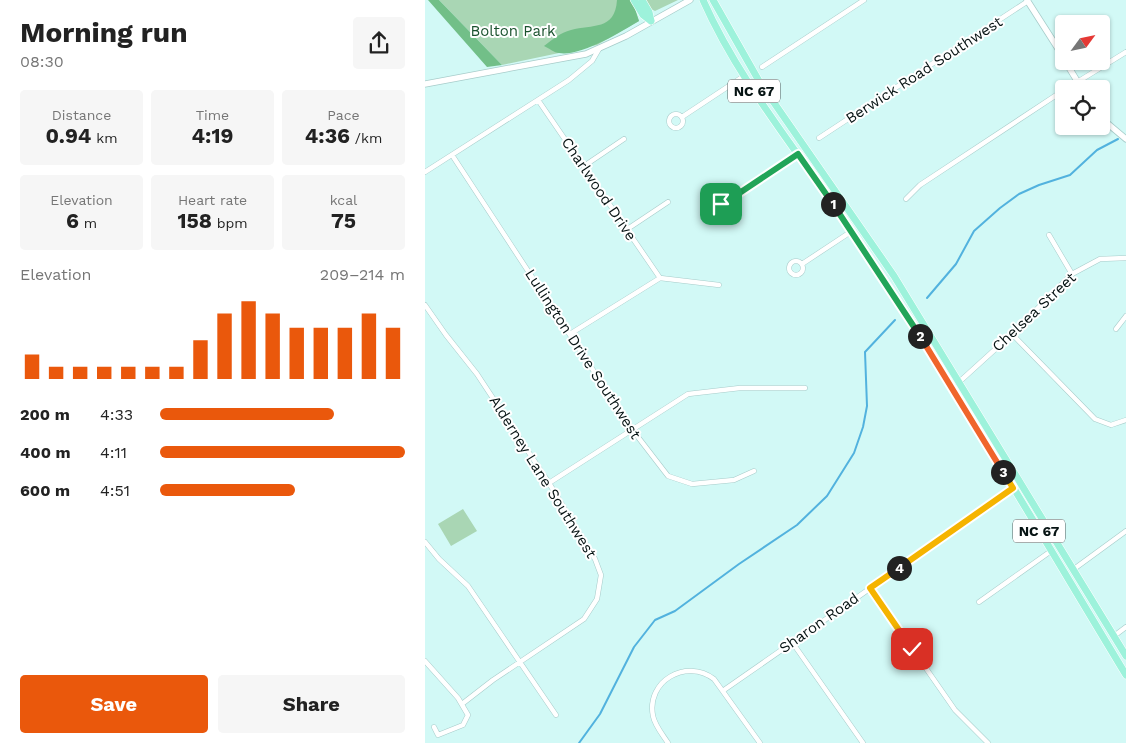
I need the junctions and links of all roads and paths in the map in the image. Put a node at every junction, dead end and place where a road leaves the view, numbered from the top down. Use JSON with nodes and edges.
{"nodes":[{"id":1,"x":634,"y":0,"type":"edge"},
{"id":2,"x":642,"y":0,"type":"edge"},
{"id":3,"x":689,"y":0,"type":"edge"},
{"id":4,"x":698,"y":0,"type":"edge"},
{"id":5,"x":703,"y":0,"type":"edge"},
{"id":6,"x":713,"y":0,"type":"edge"},
{"id":7,"x":865,"y":0,"type":"edge"},
{"id":8,"x":1028,"y":1,"type":"edge"},
{"id":9,"x":651,"y":21,"type":"junction"},
{"id":10,"x":715,"y":25,"type":"junction"},
{"id":11,"x":1055,"y":44,"type":"edge"},
{"id":12,"x":599,"y":49,"type":"junction"},
{"id":13,"x":1126,"y":52,"type":"edge"},
{"id":14,"x":763,"y":67,"type":"dead end"},
{"id":15,"x":744,"y":76,"type":"junction"},
{"id":16,"x":1080,"y":80,"type":"edge"},
{"id":17,"x":425,"y":84,"type":"edge"},
{"id":18,"x":1055,"y":97,"type":"edge"},
{"id":19,"x":539,"y":100,"type":"junction"},
{"id":20,"x":682,"y":117,"type":"dead end"},
{"id":21,"x":1110,"y":126,"type":"edge"},
{"id":22,"x":819,"y":138,"type":"dead end"},
{"id":23,"x":624,"y":139,"type":"dead end"},
{"id":24,"x":1126,"y":139,"type":"edge"},
{"id":25,"x":798,"y":154,"type":"junction"},
{"id":26,"x":452,"y":155,"type":"junction"},
{"id":27,"x":584,"y":166,"type":"junction"},
{"id":28,"x":425,"y":172,"type":"edge"},
{"id":29,"x":735,"y":196,"type":"dead end"},
{"id":30,"x":906,"y":199,"type":"dead end"},
{"id":31,"x":668,"y":202,"type":"dead end"},
{"id":32,"x":626,"y":230,"type":"junction"},
{"id":33,"x":852,"y":231,"type":"junction"},
{"id":34,"x":1049,"y":234,"type":"dead end"},
{"id":35,"x":1126,"y":258,"type":"edge"},
{"id":36,"x":802,"y":264,"type":"dead end"},
{"id":37,"x":1072,"y":274,"type":"junction"},
{"id":38,"x":660,"y":278,"type":"junction"},
{"id":39,"x":719,"y":285,"type":"dead end"},
{"id":40,"x":425,"y":305,"type":"edge"},
{"id":41,"x":1126,"y":316,"type":"edge"},
{"id":42,"x":1117,"y":329,"type":"dead end"},
{"id":43,"x":570,"y":334,"type":"junction"},
{"id":44,"x":1012,"y":334,"type":"junction"},
{"id":45,"x":960,"y":381,"type":"junction"},
{"id":46,"x":952,"y":387,"type":"junction"},
{"id":47,"x":805,"y":388,"type":"dead end"},
{"id":48,"x":1126,"y":420,"type":"edge"},
{"id":49,"x":631,"y":428,"type":"junction"},
{"id":50,"x":754,"y":471,"type":"dead end"},
{"id":51,"x":549,"y":483,"type":"junction"},
{"id":52,"x":1013,"y":488,"type":"junction"},
{"id":53,"x":1126,"y":531,"type":"edge"},
{"id":54,"x":425,"y":542,"type":"edge"},
{"id":55,"x":1051,"y":551,"type":"junction"},
{"id":56,"x":1073,"y":569,"type":"junction"},
{"id":57,"x":870,"y":588,"type":"junction"},
{"id":58,"x":979,"y":602,"type":"dead end"},
{"id":59,"x":1126,"y":627,"type":"edge"},
{"id":60,"x":1114,"y":636,"type":"junction"},
{"id":61,"x":792,"y":642,"type":"junction"},
{"id":62,"x":1126,"y":656,"type":"edge"},
{"id":63,"x":425,"y":661,"type":"edge"},
{"id":64,"x":522,"y":662,"type":"junction"},
{"id":65,"x":1126,"y":675,"type":"edge"},
{"id":66,"x":724,"y":690,"type":"junction"},
{"id":67,"x":462,"y":704,"type":"junction"},
{"id":68,"x":557,"y":715,"type":"dead end"},
{"id":69,"x":434,"y":727,"type":"dead end"},
{"id":70,"x":668,"y":743,"type":"edge"},
{"id":71,"x":760,"y":743,"type":"edge"},
{"id":72,"x":863,"y":743,"type":"edge"},
{"id":73,"x":988,"y":743,"type":"edge"}],
"edges":[{"from":1,"to":9,"type":"main road"},
{"from":2,"to":9,"type":"main road"},
{"from":3,"to":9,"type":"street"},
{"from":4,"to":10,"type":"main road"},
{"from":5,"to":10,"type":"main road","number":"NC 67"},
{"from":6,"to":45,"type":"main road","number":"NC 67"},
{"from":7,"to":14,"type":"street"},
{"from":8,"to":11,"type":"street"},
{"from":8,"to":22,"type":"street","name":"Berwick Road Southwest"},
{"from":9,"to":12,"type":"street"},
{"from":10,"to":15,"type":"main road","number":"NC 67"},
{"from":12,"to":17,"type":"street"},
{"from":12,"to":19,"type":"street"},
{"from":13,"to":16,"type":"street"},
{"from":15,"to":20,"type":"street"},
{"from":15,"to":25,"type":"main road","number":"NC 67"},
{"from":18,"to":30,"type":"street"},
{"from":19,"to":26,"type":"street"},
{"from":19,"to":27,"type":"street","name":"Charlwood Drive"},
{"from":21,"to":24,"type":"street"},
{"from":23,"to":27,"type":"street"},
{"from":25,"to":29,"type":"street"},
{"from":25,"to":33,"type":"main road","number":"NC 67"},
{"from":26,"to":28,"type":"street"},
{"from":26,"to":43,"type":"street","name":"Lullington Drive Southwest"},
{"from":27,"to":32,"type":"street","name":"Charlwood Drive"},
{"from":31,"to":32,"type":"street"},
{"from":32,"to":38,"type":"street","name":"Charlwood Drive"},
{"from":33,"to":36,"type":"street"},
{"from":33,"to":46,"type":"main road","number":"NC 67"},
{"from":34,"to":37,"type":"street"},
{"from":35,"to":37,"type":"street","name":"Chelsea Street"},
{"from":37,"to":44,"type":"street","name":"Chelsea Street"},
{"from":38,"to":39,"type":"street"},
{"from":38,"to":43,"type":"street"},
{"from":40,"to":51,"type":"street","name":"Alderney Lane Southwest"},
{"from":41,"to":42,"type":"street"},
{"from":43,"to":49,"type":"street","name":"Lullington Drive Southwest"},
{"from":44,"to":45,"type":"street","name":"Chelsea Street"},
{"from":44,"to":48,"type":"street"},
{"from":45,"to":46,"type":"street","name":"Chelsea Street"},
{"from":45,"to":56,"type":"main road","number":"NC 67"},
{"from":46,"to":52,"type":"main road","number":"NC 67"},
{"from":47,"to":49,"type":"street"},
{"from":49,"to":50,"type":"street","name":"Lullington Drive Southwest"},
{"from":49,"to":51,"type":"street"},
{"from":51,"to":64,"type":"street","name":"Alderney Lane Southwest"},
{"from":52,"to":55,"type":"main road","number":"NC 67"},
{"from":52,"to":57,"type":"street","name":"Sharon Road"},
{"from":53,"to":56,"type":"street"},
{"from":54,"to":64,"type":"street"},
{"from":55,"to":58,"type":"street"},
{"from":55,"to":65,"type":"main road","number":"NC 67"},
{"from":56,"to":60,"type":"main road","number":"NC 67"},
{"from":57,"to":61,"type":"street","name":"Sharon Road"},
{"from":57,"to":73,"type":"street"},
{"from":59,"to":60,"type":"street"},
{"from":60,"to":62,"type":"main road","number":"NC 67"},
{"from":61,"to":66,"type":"street","name":"Sharon Road"},
{"from":61,"to":72,"type":"street"},
{"from":63,"to":67,"type":"street"},
{"from":64,"to":67,"type":"street","name":"Alderney Lane Southwest"},
{"from":64,"to":68,"type":"street"},
{"from":66,"to":70,"type":"street"},
{"from":66,"to":71,"type":"street"},
{"from":67,"to":69,"type":"street"}]}
